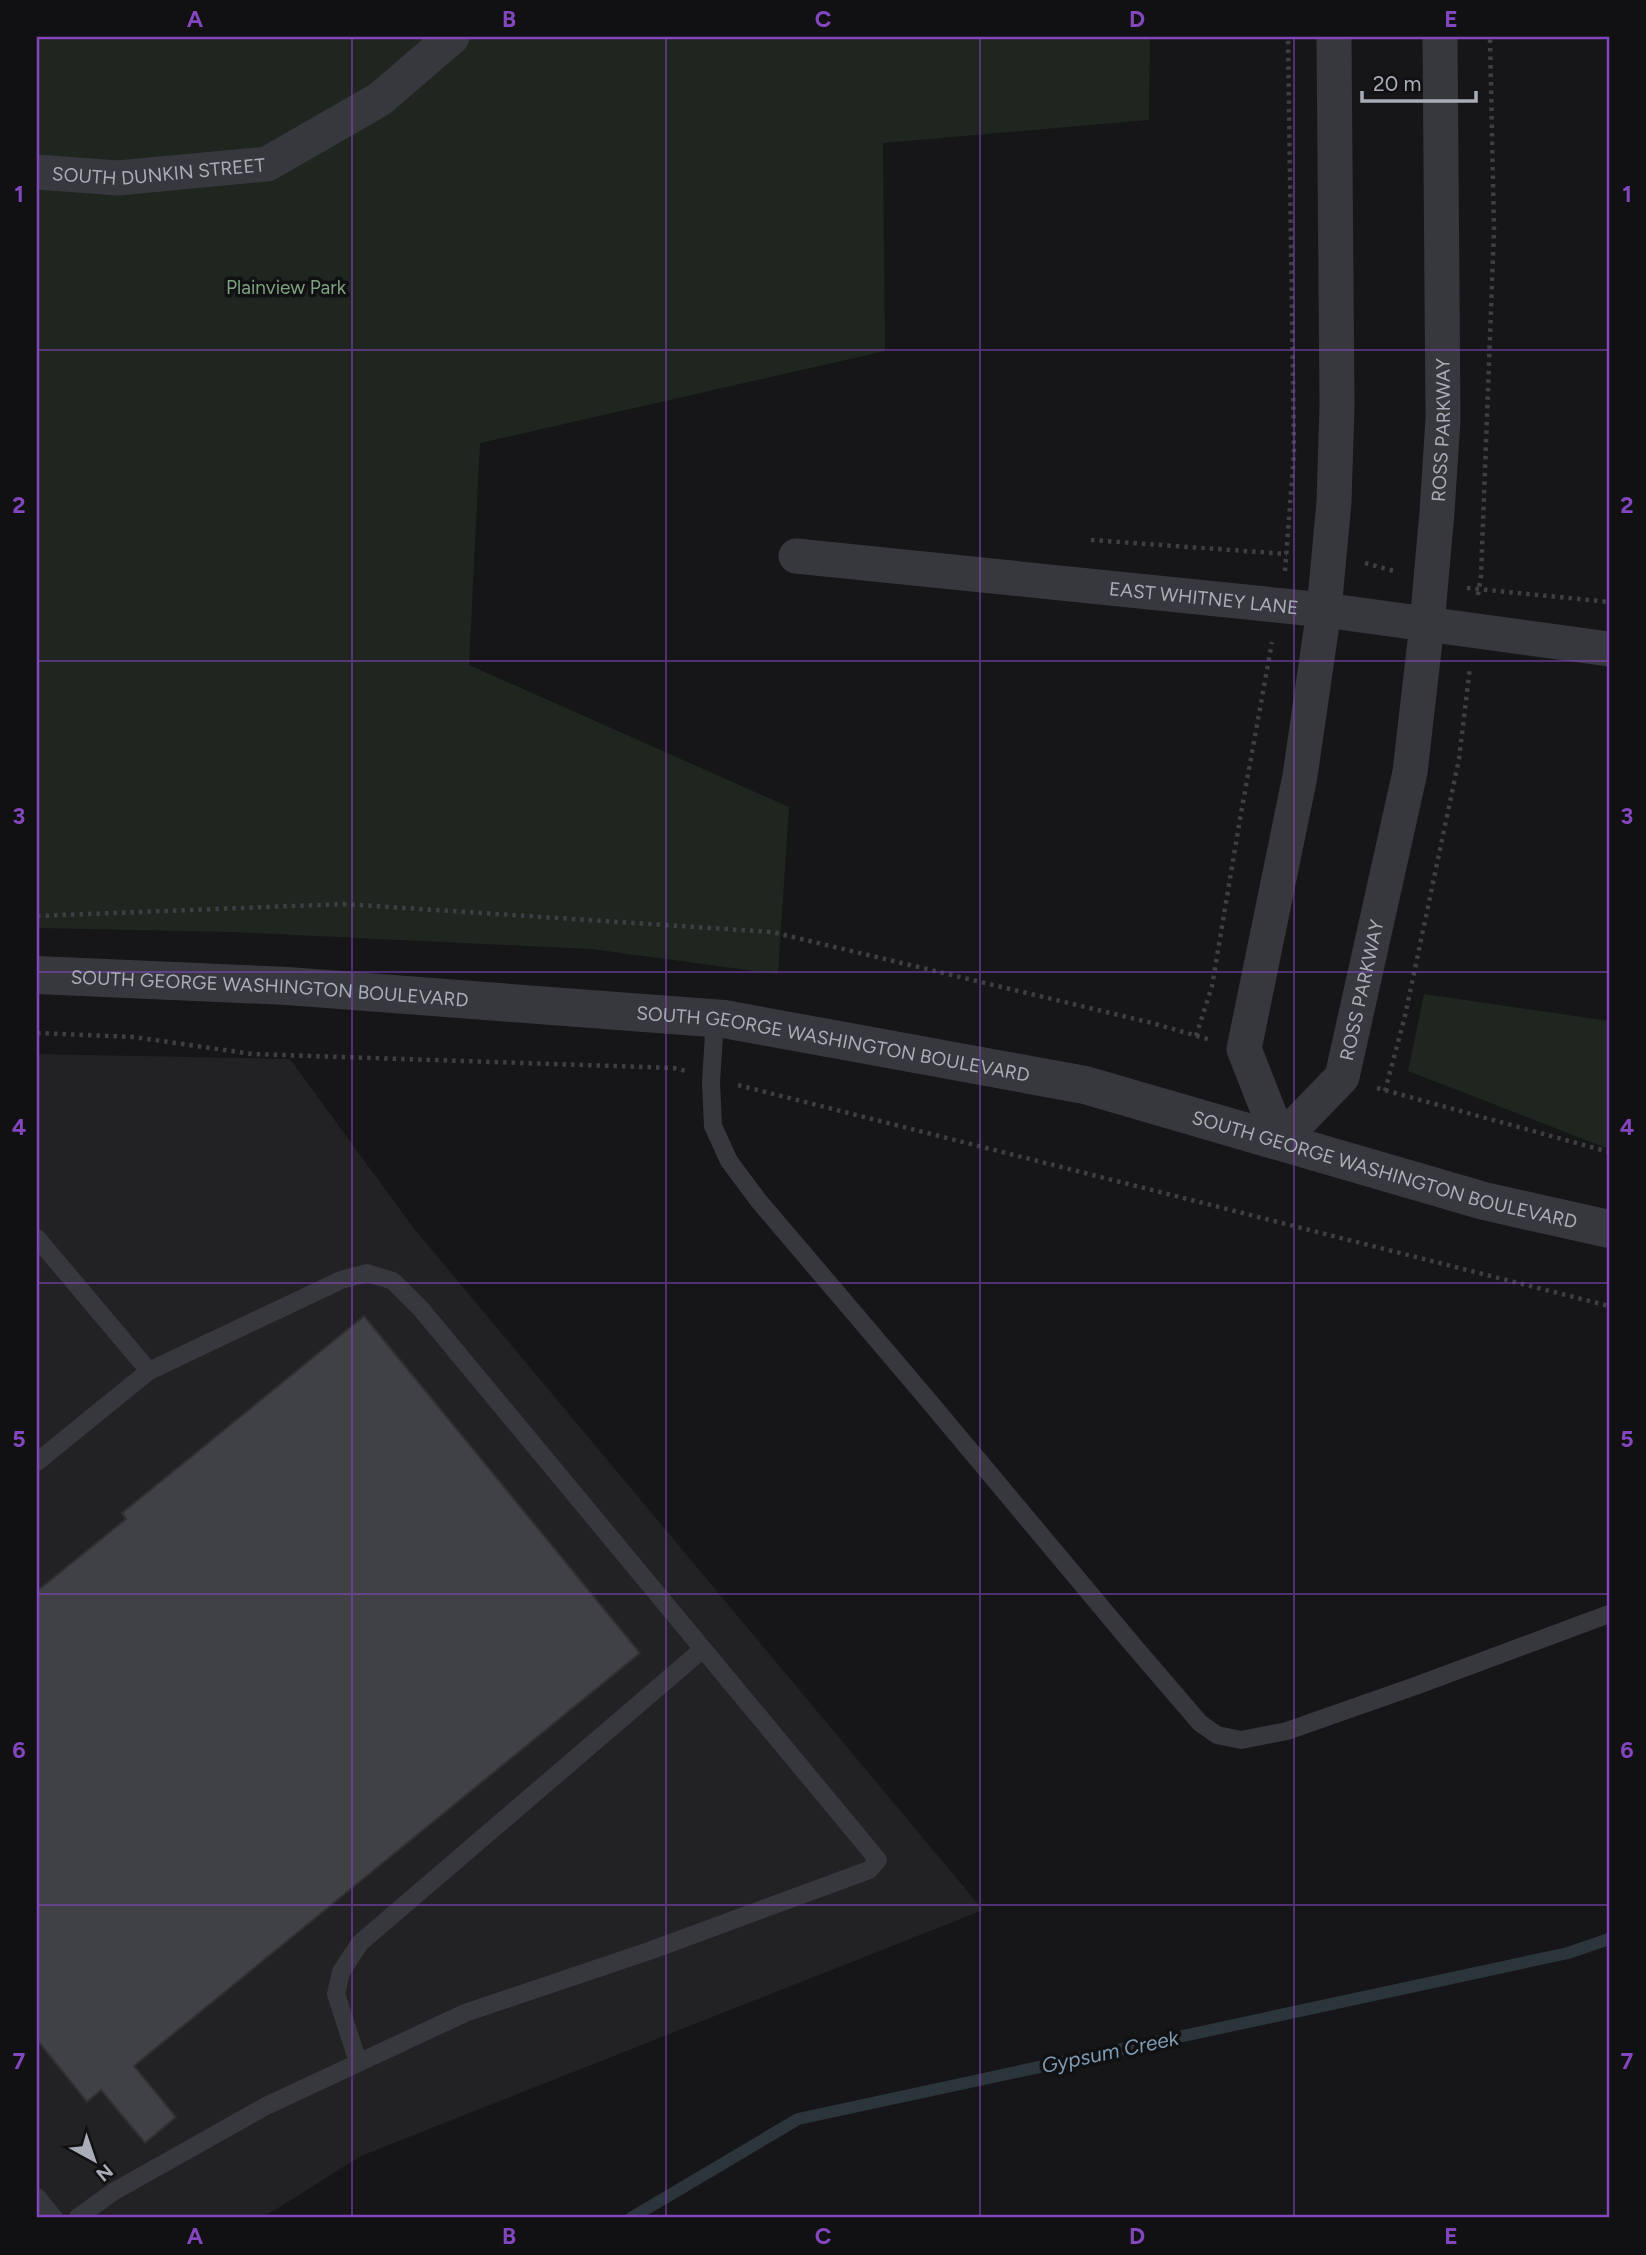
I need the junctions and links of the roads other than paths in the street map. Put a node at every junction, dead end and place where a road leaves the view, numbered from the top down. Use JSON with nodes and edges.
{"nodes":[{"id":1,"x":452,"y":37,"type":"edge"},
{"id":2,"x":1334,"y":37,"type":"edge"},
{"id":3,"x":1440,"y":37,"type":"edge"},
{"id":4,"x":37,"y":172,"type":"edge"},
{"id":5,"x":796,"y":556,"type":"dead end"},
{"id":6,"x":1324,"y":610,"type":"junction"},
{"id":7,"x":1427,"y":624,"type":"junction"},
{"id":8,"x":1609,"y":649,"type":"edge"},
{"id":9,"x":37,"y":975,"type":"edge"},
{"id":10,"x":715,"y":1018,"type":"junction"},
{"id":11,"x":1280,"y":1141,"type":"junction"},
{"id":12,"x":1609,"y":1229,"type":"edge"},
{"id":13,"x":37,"y":1238,"type":"edge"},
{"id":14,"x":149,"y":1371,"type":"junction"},
{"id":15,"x":37,"y":1462,"type":"edge"},
{"id":16,"x":1609,"y":1614,"type":"edge"},
{"id":17,"x":703,"y":1649,"type":"junction"},
{"id":18,"x":358,"y":2062,"type":"junction"},
{"id":19,"x":37,"y":2197,"type":"edge"},
{"id":20,"x":54,"y":2218,"type":"edge"},
{"id":21,"x":77,"y":2218,"type":"edge"}],
"edges":[{"from":1,"to":4,"type":"street","name":"SOUTH DUNKIN STREET"},
{"from":2,"to":6,"type":"street"},
{"from":3,"to":7,"type":"street","name":"ROSS PARKWAY"},
{"from":5,"to":6,"type":"street","name":"EAST WHITNEY LANE"},
{"from":6,"to":7,"type":"street","name":"EAST WHITNEY LANE"},
{"from":6,"to":11,"type":"street"},
{"from":7,"to":8,"type":"street","name":"EAST WHITNEY LANE"},
{"from":7,"to":11,"type":"street","name":"ROSS PARKWAY"},
{"from":9,"to":10,"type":"street","name":"SOUTH GEORGE WASHINGTON BOULEVARD"},
{"from":10,"to":11,"type":"street","name":"SOUTH GEORGE WASHINGTON BOULEVARD"},
{"from":10,"to":16,"type":"lane"},
{"from":11,"to":12,"type":"street","name":"SOUTH GEORGE WASHINGTON BOULEVARD"},
{"from":13,"to":14,"type":"lane"},
{"from":14,"to":15,"type":"lane"},
{"from":14,"to":17,"type":"lane"},
{"from":17,"to":18,"type":"lane"},
{"from":17,"to":18,"type":"lane"},
{"from":18,"to":21,"type":"lane"},
{"from":19,"to":20,"type":"lane"}]}
